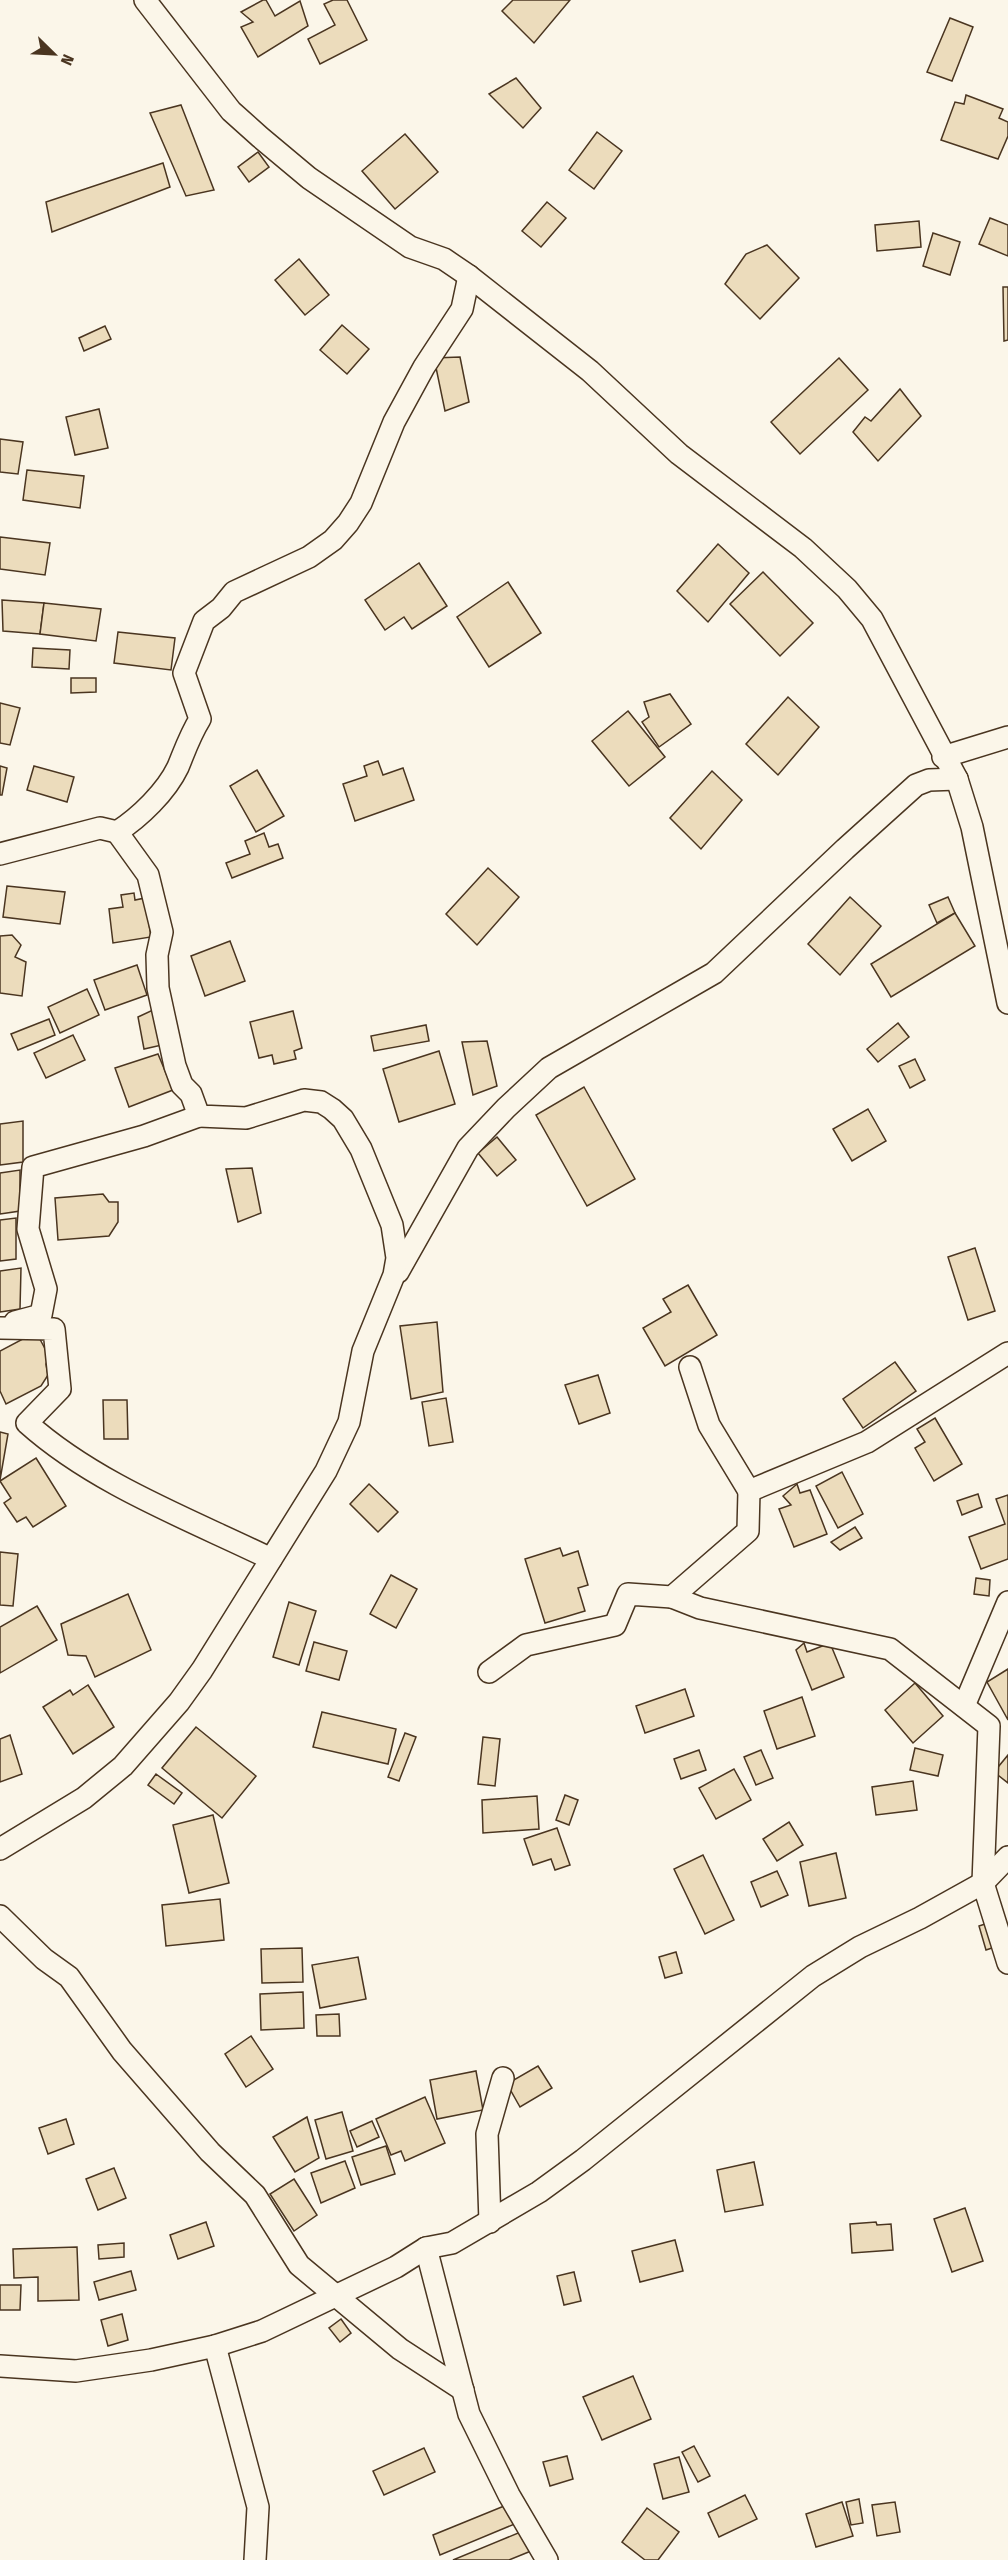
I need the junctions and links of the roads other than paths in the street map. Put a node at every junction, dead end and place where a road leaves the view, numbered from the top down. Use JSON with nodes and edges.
{"nodes":[{"id":1,"x":145,"y":0,"type":"edge"},
{"id":2,"x":469,"y":276,"type":"junction"},
{"id":3,"x":1008,"y":737,"type":"edge"},
{"id":4,"x":943,"y":757,"type":"junction"},
{"id":5,"x":957,"y":779,"type":"junction"},
{"id":6,"x":117,"y":832,"type":"junction"},
{"id":7,"x":0,"y":854,"type":"edge"},
{"id":8,"x":1008,"y":1003,"type":"edge"},
{"id":9,"x":198,"y":1116,"type":"junction"},
{"id":10,"x":390,"y":1288,"type":"junction"},
{"id":11,"x":0,"y":1327,"type":"edge"},
{"id":12,"x":1008,"y":1353,"type":"edge"},
{"id":13,"x":690,"y":1367,"type":"dead end"},
{"id":14,"x":749,"y":1491,"type":"junction"},
{"id":15,"x":271,"y":1559,"type":"junction"},
{"id":16,"x":672,"y":1597,"type":"junction"},
{"id":17,"x":1008,"y":1602,"type":"edge"},
{"id":18,"x":489,"y":1672,"type":"dead end"},
{"id":19,"x":964,"y":1706,"type":"junction"},
{"id":20,"x":0,"y":1849,"type":"edge"},
{"id":21,"x":1008,"y":1857,"type":"edge"},
{"id":22,"x":983,"y":1883,"type":"junction"},
{"id":23,"x":0,"y":1916,"type":"edge"},
{"id":24,"x":1008,"y":1963,"type":"edge"},
{"id":25,"x":503,"y":2078,"type":"dead end"},
{"id":26,"x":490,"y":2222,"type":"junction"},
{"id":27,"x":426,"y":2248,"type":"junction"},
{"id":28,"x":335,"y":2294,"type":"junction"},
{"id":29,"x":215,"y":2346,"type":"junction"},
{"id":30,"x":0,"y":2366,"type":"edge"},
{"id":31,"x":463,"y":2390,"type":"junction"},
{"id":32,"x":255,"y":2560,"type":"edge"},
{"id":33,"x":547,"y":2560,"type":"edge"}],
"edges":[{"from":1,"to":2,"type":"street"},
{"from":2,"to":4,"type":"street"},
{"from":2,"to":6,"type":"street"},
{"from":3,"to":4,"type":"street"},
{"from":4,"to":5,"type":"street"},
{"from":5,"to":8,"type":"street"},
{"from":5,"to":10,"type":"street"},
{"from":6,"to":7,"type":"street"},
{"from":6,"to":9,"type":"street"},
{"from":9,"to":10,"type":"street"},
{"from":9,"to":11,"type":"street"},
{"from":10,"to":15,"type":"street"},
{"from":11,"to":15,"type":"street"},
{"from":12,"to":14,"type":"street"},
{"from":13,"to":14,"type":"street"},
{"from":14,"to":16,"type":"street"},
{"from":15,"to":20,"type":"street"},
{"from":16,"to":18,"type":"street"},
{"from":16,"to":19,"type":"street"},
{"from":17,"to":19,"type":"street"},
{"from":19,"to":22,"type":"street"},
{"from":21,"to":22,"type":"street"},
{"from":22,"to":24,"type":"street"},
{"from":22,"to":26,"type":"street"},
{"from":23,"to":28,"type":"street"},
{"from":25,"to":26,"type":"street"},
{"from":26,"to":27,"type":"street"},
{"from":27,"to":28,"type":"street"},
{"from":27,"to":31,"type":"street"},
{"from":28,"to":29,"type":"street"},
{"from":28,"to":31,"type":"street"},
{"from":29,"to":30,"type":"street"},
{"from":29,"to":32,"type":"street"},
{"from":31,"to":33,"type":"street"}]}
